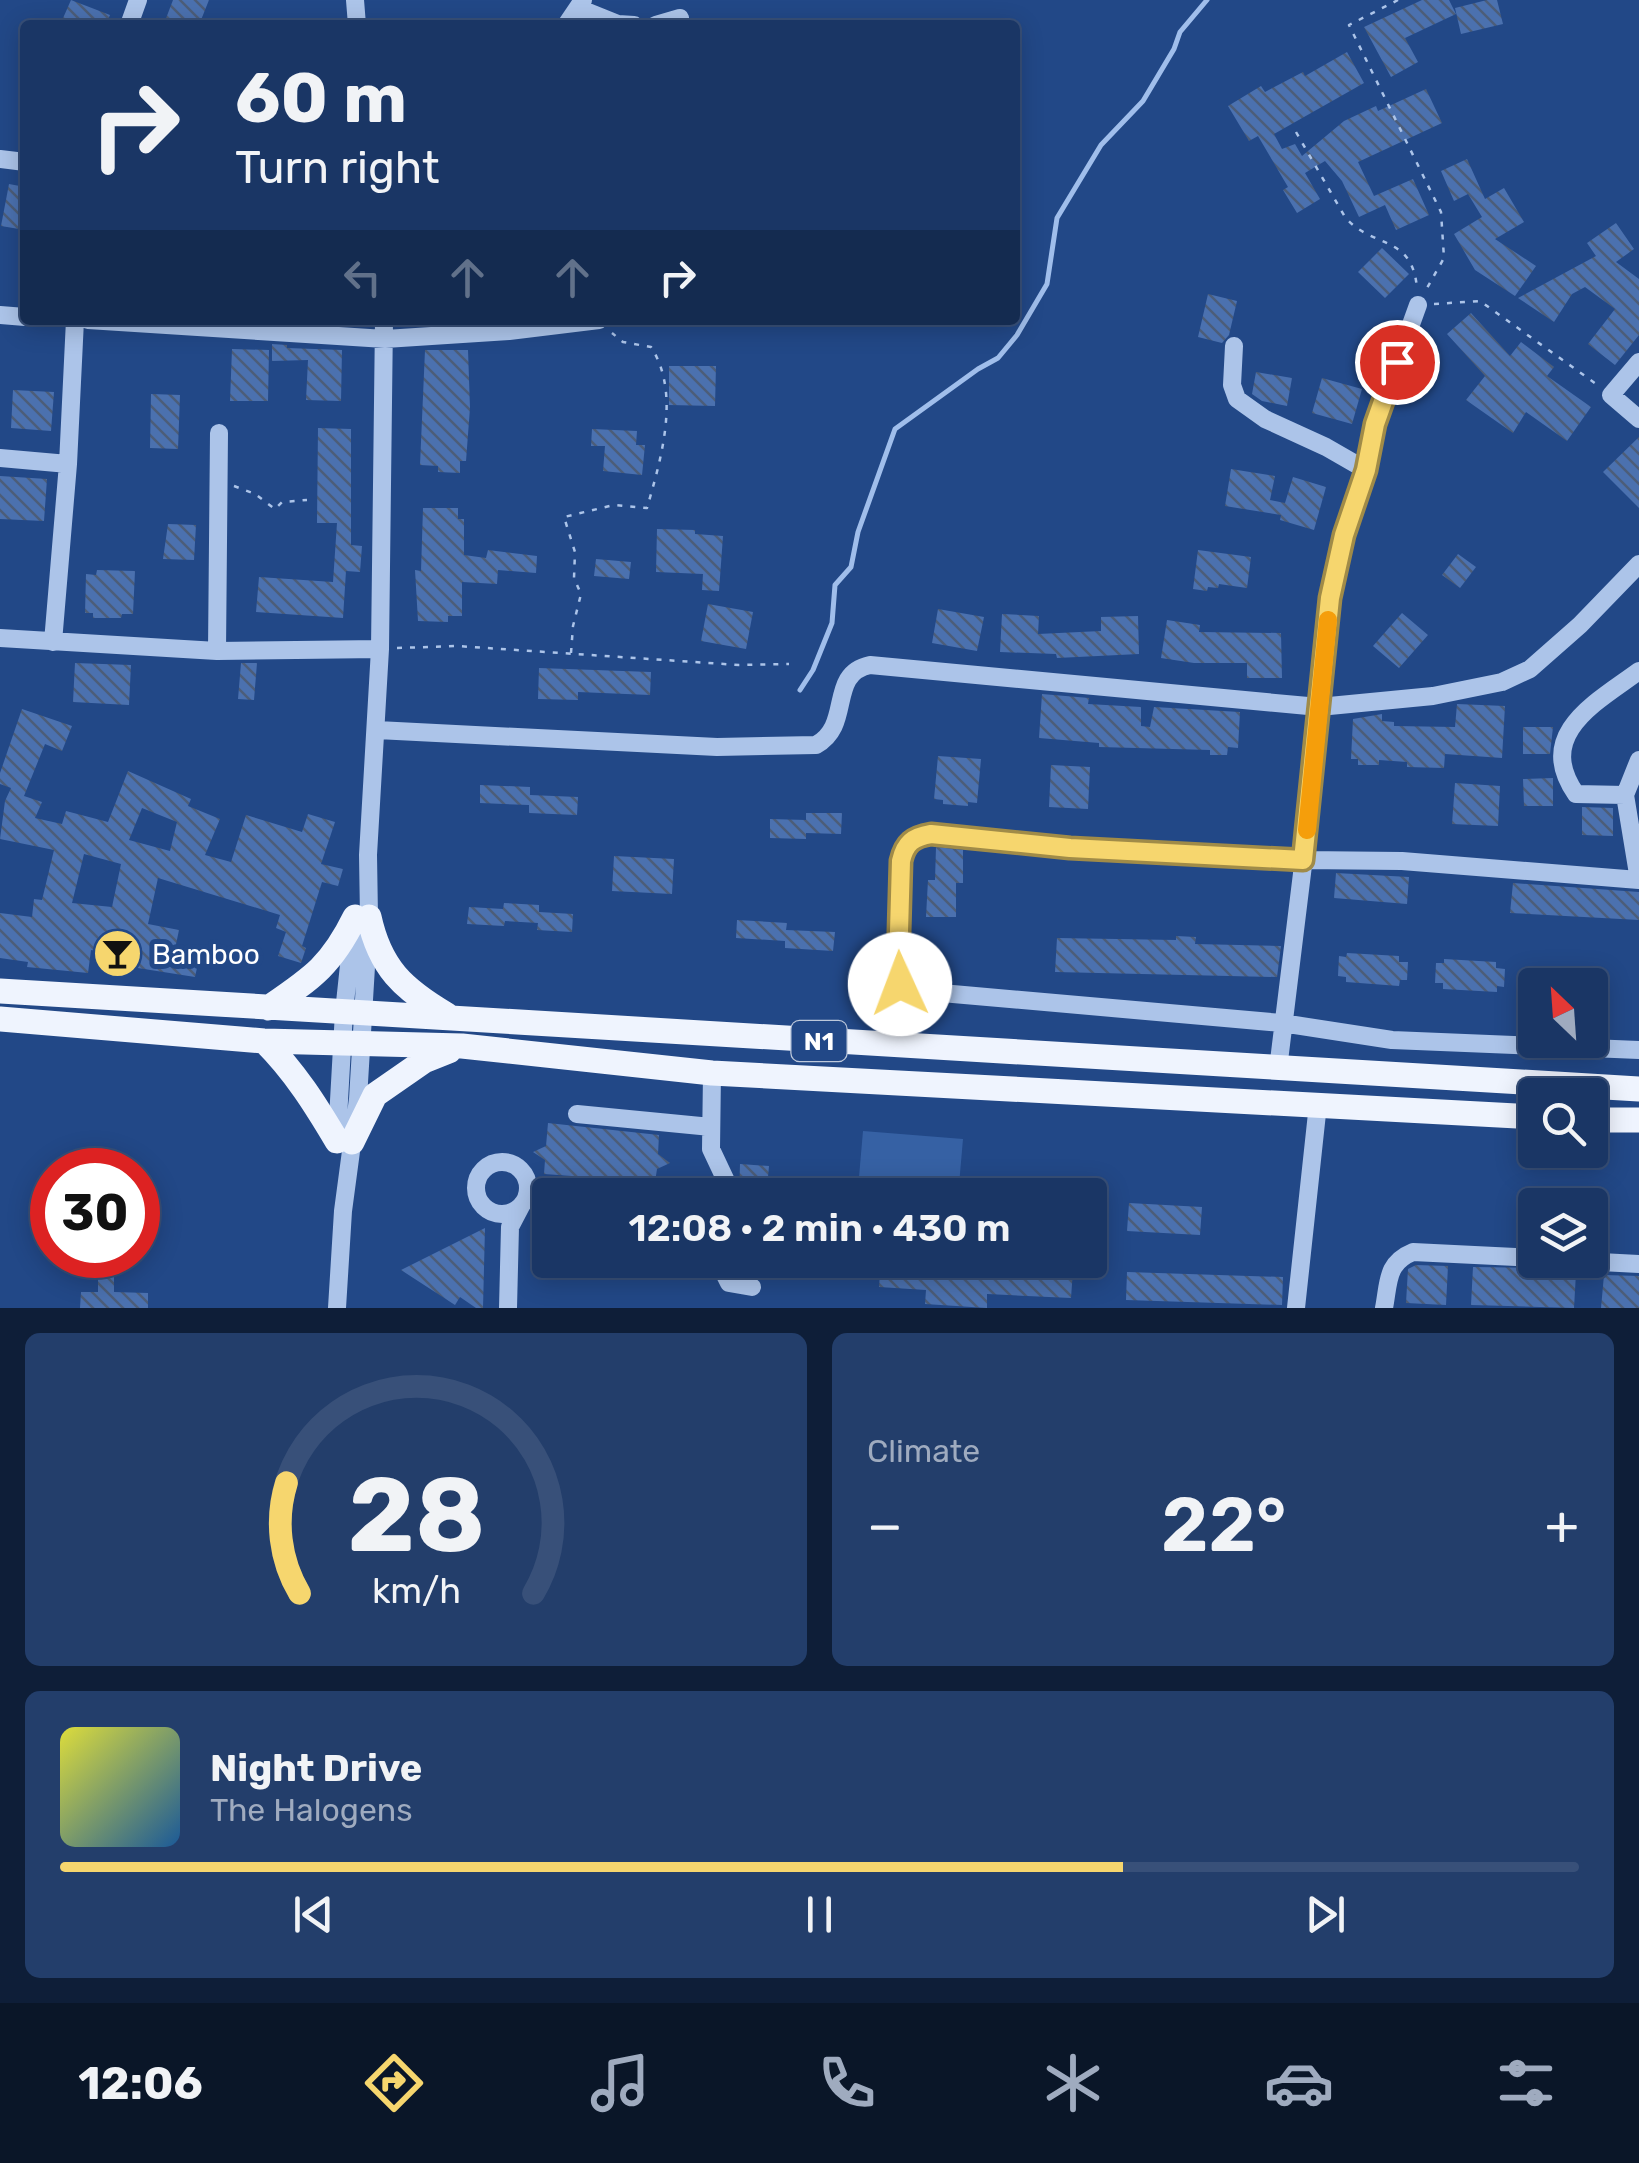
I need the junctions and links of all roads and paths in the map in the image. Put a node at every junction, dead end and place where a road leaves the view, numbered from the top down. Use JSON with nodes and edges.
{"nodes":[{"id":1,"x":1398,"y":0,"type":"edge"},
{"id":2,"x":581,"y":4,"type":"edge"},
{"id":3,"x":680,"y":18,"type":"dead end"},
{"id":4,"x":611,"y":20,"type":"edge"},
{"id":5,"x":673,"y":20,"type":"edge"},
{"id":6,"x":1296,"y":132,"type":"dead end"},
{"id":7,"x":1418,"y":306,"type":"junction"},
{"id":8,"x":74,"y":325,"type":"edge"},
{"id":9,"x":253,"y":325,"type":"edge"},
{"id":10,"x":562,"y":325,"type":"edge"},
{"id":11,"x":611,"y":325,"type":"edge"},
{"id":12,"x":385,"y":329,"type":"edge"},
{"id":13,"x":1234,"y":346,"type":"dead end"},
{"id":14,"x":1639,"y":362,"type":"edge"},
{"id":15,"x":1611,"y":395,"type":"junction"},
{"id":16,"x":1639,"y":419,"type":"edge"},
{"id":17,"x":219,"y":433,"type":"dead end"},
{"id":18,"x":0,"y":458,"type":"edge"},
{"id":19,"x":68,"y":464,"type":"junction"},
{"id":20,"x":1366,"y":470,"type":"junction"},
{"id":21,"x":218,"y":481,"type":"junction"},
{"id":22,"x":307,"y":500,"type":"dead end"},
{"id":23,"x":1639,"y":564,"type":"edge"},
{"id":24,"x":0,"y":638,"type":"edge"},
{"id":25,"x":53,"y":642,"type":"junction"},
{"id":26,"x":380,"y":649,"type":"junction"},
{"id":27,"x":216,"y":651,"type":"junction"},
{"id":28,"x":571,"y":654,"type":"junction"},
{"id":29,"x":789,"y":664,"type":"dead end"},
{"id":30,"x":1639,"y":671,"type":"edge"},
{"id":31,"x":1319,"y":707,"type":"junction"},
{"id":32,"x":377,"y":730,"type":"junction"},
{"id":33,"x":1639,"y":760,"type":"edge"},
{"id":34,"x":1625,"y":795,"type":"junction"},
{"id":35,"x":1303,"y":860,"type":"junction"},
{"id":36,"x":1639,"y":880,"type":"edge"},
{"id":37,"x":362,"y":917,"type":"junction"},
{"id":38,"x":0,"y":991,"type":"edge"},
{"id":39,"x":268,"y":1008,"type":"junction"},
{"id":40,"x":354,"y":1012,"type":"junction"},
{"id":41,"x":0,"y":1020,"type":"edge"},
{"id":42,"x":456,"y":1020,"type":"junction"},
{"id":43,"x":1282,"y":1023,"type":"junction"},
{"id":44,"x":264,"y":1042,"type":"junction"},
{"id":45,"x":352,"y":1044,"type":"junction"},
{"id":46,"x":462,"y":1046,"type":"junction"},
{"id":47,"x":1639,"y":1050,"type":"edge"},
{"id":48,"x":1278,"y":1068,"type":"junction"},
{"id":49,"x":712,"y":1073,"type":"junction"},
{"id":50,"x":1639,"y":1089,"type":"edge"},
{"id":51,"x":1318,"y":1104,"type":"junction"},
{"id":52,"x":577,"y":1114,"type":"dead end"},
{"id":53,"x":1518,"y":1115,"type":"edge"},
{"id":54,"x":1608,"y":1120,"type":"edge"},
{"id":55,"x":1639,"y":1120,"type":"edge"},
{"id":56,"x":711,"y":1126,"type":"junction"},
{"id":57,"x":344,"y":1142,"type":"junction"},
{"id":58,"x":723,"y":1178,"type":"edge"},
{"id":59,"x":522,"y":1204,"type":"dead end"},
{"id":60,"x":1518,"y":1257,"type":"edge"},
{"id":61,"x":1608,"y":1262,"type":"edge"},
{"id":62,"x":1639,"y":1264,"type":"edge"},
{"id":63,"x":726,"y":1278,"type":"edge"},
{"id":64,"x":752,"y":1288,"type":"dead end"},
{"id":65,"x":337,"y":1308,"type":"edge"},
{"id":66,"x":508,"y":1308,"type":"edge"},
{"id":67,"x":1296,"y":1308,"type":"edge"},
{"id":68,"x":1384,"y":1308,"type":"edge"}],
"edges":[{"from":1,"to":7,"type":"path"},
{"from":2,"to":4,"type":"street"},
{"from":3,"to":5,"type":"street"},
{"from":6,"to":7,"type":"path"},
{"from":7,"to":15,"type":"path"},
{"from":7,"to":20,"type":"street"},
{"from":8,"to":19,"type":"street"},
{"from":9,"to":12,"type":"street"},
{"from":10,"to":12,"type":"street"},
{"from":11,"to":28,"type":"path"},
{"from":12,"to":26,"type":"street"},
{"from":13,"to":20,"type":"street"},
{"from":14,"to":15,"type":"street"},
{"from":15,"to":16,"type":"street"},
{"from":17,"to":21,"type":"street"},
{"from":18,"to":19,"type":"street"},
{"from":19,"to":25,"type":"street"},
{"from":20,"to":31,"type":"street"},
{"from":21,"to":22,"type":"path"},
{"from":21,"to":27,"type":"street"},
{"from":23,"to":31,"type":"street"},
{"from":24,"to":25,"type":"street"},
{"from":25,"to":27,"type":"street"},
{"from":26,"to":27,"type":"street"},
{"from":26,"to":28,"type":"path"},
{"from":26,"to":32,"type":"street"},
{"from":28,"to":29,"type":"path"},
{"from":30,"to":34,"type":"street"},
{"from":31,"to":32,"type":"street"},
{"from":31,"to":35,"type":"street"},
{"from":32,"to":37,"type":"street"},
{"from":33,"to":34,"type":"street"},
{"from":34,"to":36,"type":"street"},
{"from":35,"to":36,"type":"street"},
{"from":35,"to":43,"type":"street"},
{"from":35,"to":43,"type":"street"},
{"from":37,"to":39,"type":"main road"},
{"from":37,"to":40,"type":"street"},
{"from":37,"to":42,"type":"main road"},
{"from":38,"to":39,"type":"main road","number":"N1"},
{"from":39,"to":40,"type":"main road","number":"N1"},
{"from":40,"to":42,"type":"main road","number":"N1"},
{"from":40,"to":45,"type":"street"},
{"from":41,"to":44,"type":"main road","number":"N1"},
{"from":42,"to":48,"type":"main road","number":"N1"},
{"from":43,"to":47,"type":"street"},
{"from":43,"to":48,"type":"street"},
{"from":44,"to":45,"type":"main road","number":"N1"},
{"from":44,"to":57,"type":"main road"},
{"from":45,"to":46,"type":"main road","number":"N1"},
{"from":45,"to":57,"type":"street"},
{"from":46,"to":49,"type":"main road","number":"N1"},
{"from":46,"to":57,"type":"main road"},
{"from":48,"to":50,"type":"main road","number":"N1"},
{"from":49,"to":51,"type":"main road","number":"N1"},
{"from":49,"to":56,"type":"street"},
{"from":51,"to":53,"type":"main road","number":"N1"},
{"from":51,"to":67,"type":"street"},
{"from":52,"to":56,"type":"street"},
{"from":54,"to":55,"type":"main road"},
{"from":56,"to":58,"type":"street"},
{"from":57,"to":65,"type":"street"},
{"from":59,"to":66,"type":"street"},
{"from":60,"to":68,"type":"street"},
{"from":61,"to":62,"type":"street"},
{"from":63,"to":64,"type":"street"}]}
